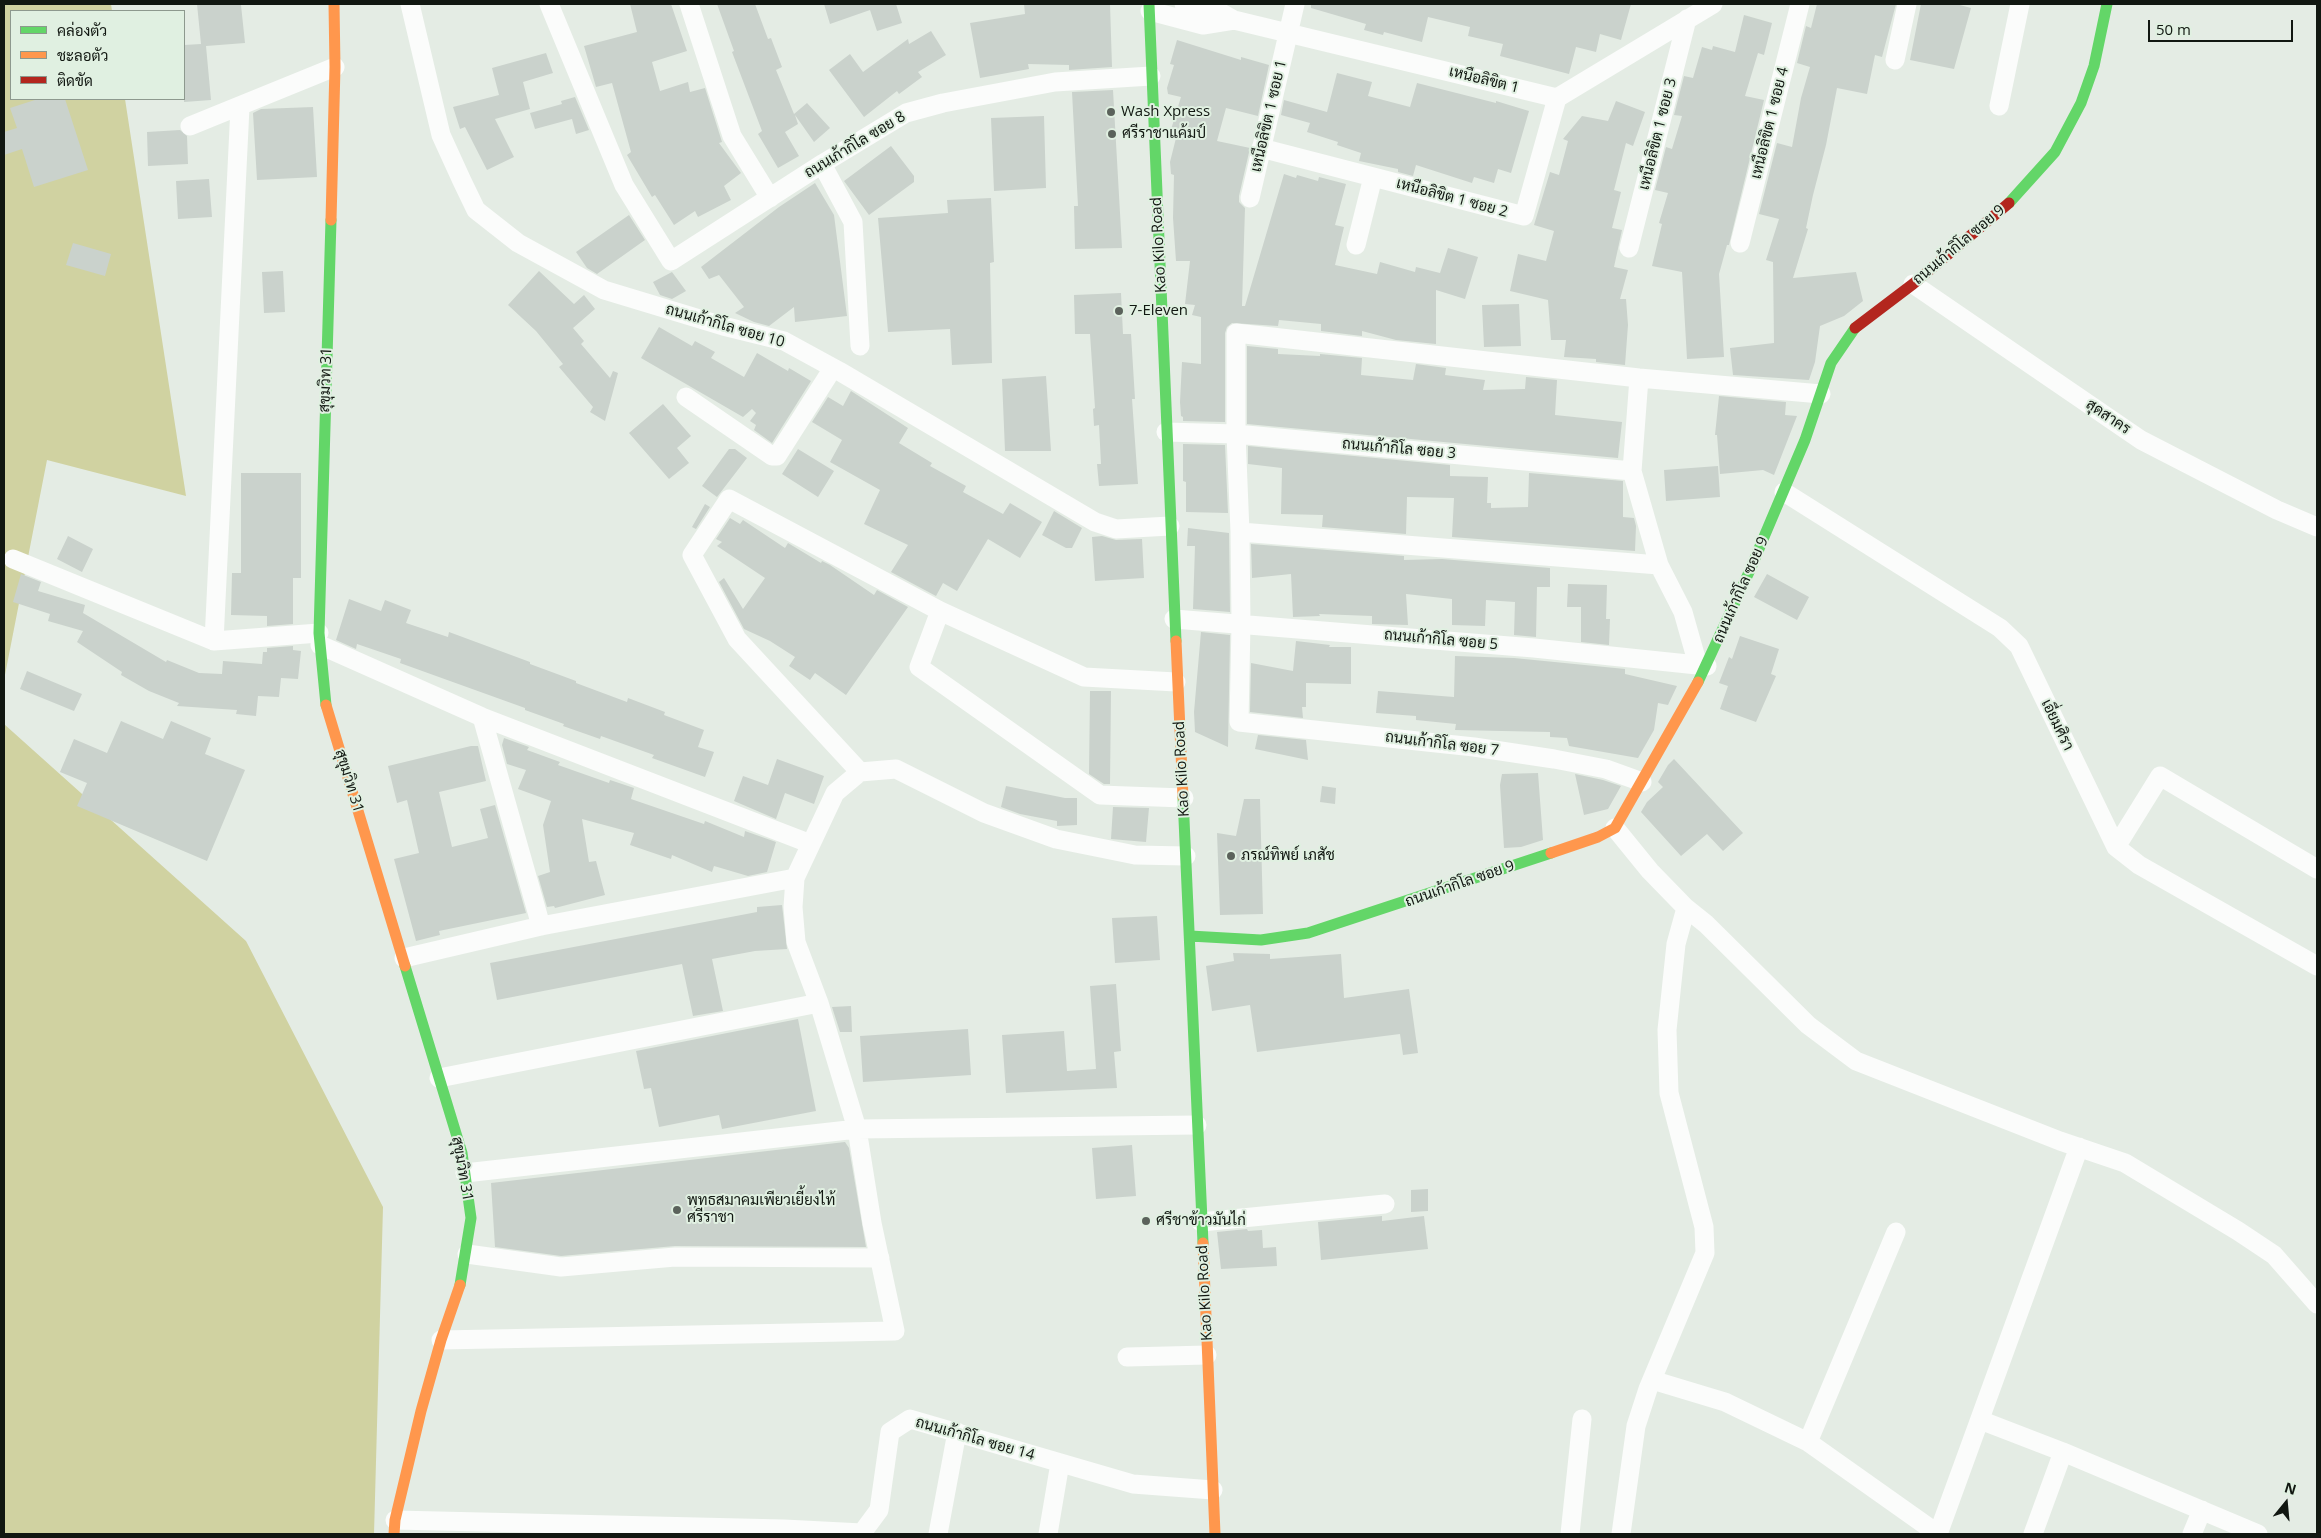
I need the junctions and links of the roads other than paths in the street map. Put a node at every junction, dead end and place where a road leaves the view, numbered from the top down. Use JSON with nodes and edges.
{"nodes":[{"id":1,"x":334,"y":4,"type":"edge"},
{"id":2,"x":410,"y":4,"type":"edge"},
{"id":3,"x":549,"y":4,"type":"edge"},
{"id":4,"x":689,"y":4,"type":"edge"},
{"id":5,"x":1184,"y":4,"type":"edge"},
{"id":6,"x":1295,"y":4,"type":"edge"},
{"id":7,"x":1709,"y":4,"type":"edge"},
{"id":8,"x":1800,"y":4,"type":"edge"},
{"id":9,"x":1907,"y":4,"type":"edge"},
{"id":10,"x":2020,"y":4,"type":"edge"},
{"id":11,"x":2108,"y":4,"type":"edge"},
{"id":12,"x":1150,"y":8,"type":"edge"},
{"id":13,"x":1687,"y":19,"type":"junction"},
{"id":14,"x":1234,"y":20,"type":"junction"},
{"id":15,"x":1289,"y":33,"type":"junction"},
{"id":16,"x":1895,"y":60,"type":"dead end"},
{"id":17,"x":335,"y":67,"type":"junction"},
{"id":18,"x":1151,"y":76,"type":"junction"},
{"id":19,"x":1557,"y":98,"type":"junction"},
{"id":20,"x":1999,"y":106,"type":"dead end"},
{"id":21,"x":240,"y":107,"type":"junction"},
{"id":22,"x":190,"y":126,"type":"dead end"},
{"id":23,"x":1261,"y":148,"type":"junction"},
{"id":24,"x":822,"y":164,"type":"junction"},
{"id":25,"x":1373,"y":177,"type":"junction"},
{"id":26,"x":770,"y":198,"type":"junction"},
{"id":27,"x":1250,"y":198,"type":"dead end"},
{"id":28,"x":1740,"y":243,"type":"dead end"},
{"id":29,"x":1356,"y":245,"type":"dead end"},
{"id":30,"x":1629,"y":248,"type":"dead end"},
{"id":31,"x":1913,"y":284,"type":"junction"},
{"id":32,"x":860,"y":346,"type":"dead end"},
{"id":33,"x":833,"y":368,"type":"junction"},
{"id":34,"x":1639,"y":378,"type":"junction"},
{"id":35,"x":1821,"y":394,"type":"junction"},
{"id":36,"x":686,"y":397,"type":"dead end"},
{"id":37,"x":1166,"y":432,"type":"junction"},
{"id":38,"x":1236,"y":434,"type":"junction"},
{"id":39,"x":1632,"y":471,"type":"junction"},
{"id":40,"x":1784,"y":492,"type":"junction"},
{"id":41,"x":1170,"y":526,"type":"junction"},
{"id":42,"x":2317,"y":526,"type":"edge"},
{"id":43,"x":1240,"y":532,"type":"junction"},
{"id":44,"x":13,"y":559,"type":"dead end"},
{"id":45,"x":1659,"y":565,"type":"junction"},
{"id":46,"x":940,"y":611,"type":"junction"},
{"id":47,"x":1174,"y":619,"type":"junction"},
{"id":48,"x":1241,"y":624,"type":"junction"},
{"id":49,"x":319,"y":639,"type":"junction"},
{"id":50,"x":214,"y":641,"type":"junction"},
{"id":51,"x":1702,"y":666,"type":"junction"},
{"id":52,"x":1176,"y":682,"type":"junction"},
{"id":53,"x":482,"y":717,"type":"junction"},
{"id":54,"x":860,"y":772,"type":"junction"},
{"id":55,"x":1642,"y":782,"type":"junction"},
{"id":56,"x":1184,"y":798,"type":"junction"},
{"id":57,"x":1615,"y":828,"type":"junction"},
{"id":58,"x":811,"y":844,"type":"junction"},
{"id":59,"x":2116,"y":847,"type":"junction"},
{"id":60,"x":1186,"y":856,"type":"junction"},
{"id":61,"x":2317,"y":869,"type":"edge"},
{"id":62,"x":795,"y":878,"type":"junction"},
{"id":63,"x":1686,"y":908,"type":"junction"},
{"id":64,"x":541,"y":926,"type":"junction"},
{"id":65,"x":1190,"y":936,"type":"junction"},
{"id":66,"x":404,"y":958,"type":"junction"},
{"id":67,"x":2317,"y":966,"type":"edge"},
{"id":68,"x":819,"y":1003,"type":"junction"},
{"id":69,"x":440,"y":1078,"type":"junction"},
{"id":70,"x":1197,"y":1125,"type":"junction"},
{"id":71,"x":857,"y":1129,"type":"junction"},
{"id":72,"x":2078,"y":1147,"type":"junction"},
{"id":73,"x":465,"y":1173,"type":"junction"},
{"id":74,"x":1385,"y":1204,"type":"dead end"},
{"id":75,"x":1202,"y":1222,"type":"junction"},
{"id":76,"x":1896,"y":1232,"type":"dead end"},
{"id":77,"x":467,"y":1254,"type":"junction"},
{"id":78,"x":880,"y":1258,"type":"junction"},
{"id":79,"x":2317,"y":1304,"type":"edge"},
{"id":80,"x":441,"y":1340,"type":"junction"},
{"id":81,"x":1207,"y":1355,"type":"junction"},
{"id":82,"x":1127,"y":1357,"type":"dead end"},
{"id":83,"x":1652,"y":1380,"type":"junction"},
{"id":84,"x":1582,"y":1419,"type":"dead end"},
{"id":85,"x":1980,"y":1420,"type":"junction"},
{"id":86,"x":957,"y":1432,"type":"junction"},
{"id":87,"x":1808,"y":1442,"type":"junction"},
{"id":88,"x":2063,"y":1452,"type":"junction"},
{"id":89,"x":1060,"y":1463,"type":"junction"},
{"id":90,"x":1213,"y":1490,"type":"junction"},
{"id":91,"x":2202,"y":1510,"type":"junction"},
{"id":92,"x":395,"y":1527,"type":"edge"},
{"id":93,"x":782,"y":1532,"type":"edge"},
{"id":94,"x":938,"y":1534,"type":"edge"},
{"id":95,"x":1048,"y":1534,"type":"edge"},
{"id":96,"x":1215,"y":1534,"type":"edge"},
{"id":97,"x":1570,"y":1534,"type":"edge"},
{"id":98,"x":1614,"y":1534,"type":"edge"},
{"id":99,"x":1621,"y":1534,"type":"edge"},
{"id":100,"x":1938,"y":1534,"type":"edge"},
{"id":101,"x":2033,"y":1534,"type":"edge"},
{"id":102,"x":2192,"y":1534,"type":"edge"},
{"id":103,"x":2258,"y":1534,"type":"edge"}],
"edges":[{"from":1,"to":17,"type":"street","name":"สุขุมวิท 31"},
{"from":2,"to":33,"type":"street","name":"ถนนเก้ากิโล ซอย 10"},
{"from":3,"to":26,"type":"street","name":"ถนนเก้ากิโล ซอย 8"},
{"from":4,"to":26,"type":"street"},
{"from":5,"to":14,"type":"street","name":"เหนือลิขิต 1"},
{"from":6,"to":15,"type":"street","name":"เหนือลิขิต 1 ซอย 1"},
{"from":7,"to":13,"type":"street"},
{"from":8,"to":28,"type":"street","name":"เหนือลิขิต 1 ซอย 4"},
{"from":9,"to":16,"type":"street"},
{"from":10,"to":20,"type":"street"},
{"from":11,"to":31,"type":"street","name":"ถนนเก้ากิโล ซอย 9"},
{"from":12,"to":14,"type":"street","name":"เหนือลิขิต 1"},
{"from":12,"to":18,"type":"street","name":"Kao Kilo Road"},
{"from":13,"to":19,"type":"street"},
{"from":13,"to":30,"type":"street","name":"เหนือลิขิต 1 ซอย 3"},
{"from":14,"to":15,"type":"street","name":"เหนือลิขิต 1"},
{"from":15,"to":19,"type":"street","name":"เหนือลิขิต 1"},
{"from":15,"to":23,"type":"street","name":"เหนือลิขิต 1 ซอย 1"},
{"from":17,"to":21,"type":"street"},
{"from":17,"to":49,"type":"street","name":"สุขุมวิท 31"},
{"from":18,"to":24,"type":"street","name":"ถนนเก้ากิโล ซอย 8"},
{"from":18,"to":37,"type":"street","name":"Kao Kilo Road"},
{"from":19,"to":25,"type":"street","name":"เหนือลิขิต 1 ซอย 2"},
{"from":21,"to":22,"type":"street"},
{"from":21,"to":50,"type":"street"},
{"from":23,"to":25,"type":"street","name":"เหนือลิขิต 1 ซอย 2"},
{"from":23,"to":27,"type":"street","name":"เหนือลิขิต 1 ซอย 1"},
{"from":24,"to":26,"type":"street","name":"ถนนเก้ากิโล ซอย 8"},
{"from":24,"to":32,"type":"street"},
{"from":25,"to":29,"type":"street"},
{"from":31,"to":35,"type":"street","name":"ถนนเก้ากิโล ซอย 9"},
{"from":31,"to":42,"type":"street","name":"สุดสาคร"},
{"from":33,"to":36,"type":"street"},
{"from":33,"to":41,"type":"street","name":"ถนนเก้ากิโล ซอย 10"},
{"from":34,"to":35,"type":"street"},
{"from":34,"to":38,"type":"street"},
{"from":34,"to":39,"type":"street"},
{"from":35,"to":40,"type":"street","name":"ถนนเก้ากิโล ซอย 9"},
{"from":37,"to":38,"type":"street","name":"ถนนเก้ากิโล ซอย 3"},
{"from":37,"to":41,"type":"street","name":"Kao Kilo Road"},
{"from":38,"to":39,"type":"street","name":"ถนนเก้ากิโล ซอย 3"},
{"from":38,"to":43,"type":"street"},
{"from":39,"to":45,"type":"street"},
{"from":40,"to":51,"type":"street","name":"ถนนเก้ากิโล ซอย 9"},
{"from":40,"to":59,"type":"street","name":"เอี่ยมศิรา"},
{"from":41,"to":47,"type":"street","name":"Kao Kilo Road"},
{"from":43,"to":45,"type":"street"},
{"from":43,"to":48,"type":"street"},
{"from":44,"to":50,"type":"street"},
{"from":45,"to":51,"type":"street"},
{"from":46,"to":52,"type":"street"},
{"from":46,"to":54,"type":"street"},
{"from":46,"to":56,"type":"street"},
{"from":47,"to":48,"type":"street","name":"ถนนเก้ากิโล ซอย 5"},
{"from":47,"to":52,"type":"street","name":"Kao Kilo Road"},
{"from":48,"to":51,"type":"street","name":"ถนนเก้ากิโล ซอย 5"},
{"from":48,"to":55,"type":"street","name":"ถนนเก้ากิโล ซอย 7"},
{"from":49,"to":50,"type":"street"},
{"from":49,"to":53,"type":"street"},
{"from":49,"to":66,"type":"street","name":"สุขุมวิท 31"},
{"from":51,"to":55,"type":"street","name":"ถนนเก้ากิโล ซอย 9"},
{"from":52,"to":56,"type":"street","name":"Kao Kilo Road"},
{"from":53,"to":58,"type":"street"},
{"from":53,"to":64,"type":"street"},
{"from":54,"to":58,"type":"street"},
{"from":54,"to":60,"type":"street"},
{"from":55,"to":57,"type":"street","name":"ถนนเก้ากิโล ซอย 9"},
{"from":56,"to":60,"type":"street","name":"Kao Kilo Road"},
{"from":57,"to":63,"type":"street"},
{"from":57,"to":65,"type":"street","name":"ถนนเก้ากิโล ซอย 9"},
{"from":58,"to":62,"type":"street"},
{"from":59,"to":61,"type":"street"},
{"from":59,"to":67,"type":"street","name":"เอี่ยมศิรา"},
{"from":60,"to":65,"type":"street","name":"Kao Kilo Road"},
{"from":62,"to":64,"type":"street"},
{"from":62,"to":68,"type":"street"},
{"from":63,"to":72,"type":"street"},
{"from":63,"to":83,"type":"street"},
{"from":64,"to":66,"type":"street"},
{"from":65,"to":70,"type":"street","name":"Kao Kilo Road"},
{"from":66,"to":69,"type":"street","name":"สุขุมวิท 31"},
{"from":68,"to":69,"type":"street"},
{"from":68,"to":71,"type":"street"},
{"from":69,"to":73,"type":"street","name":"สุขุมวิท 31"},
{"from":70,"to":71,"type":"street"},
{"from":70,"to":75,"type":"street","name":"Kao Kilo Road"},
{"from":71,"to":73,"type":"street"},
{"from":71,"to":78,"type":"street"},
{"from":72,"to":79,"type":"street"},
{"from":72,"to":85,"type":"street"},
{"from":73,"to":77,"type":"street","name":"สุขุมวิท 31"},
{"from":74,"to":75,"type":"street"},
{"from":75,"to":81,"type":"street","name":"Kao Kilo Road"},
{"from":76,"to":87,"type":"street"},
{"from":77,"to":78,"type":"street"},
{"from":77,"to":80,"type":"street","name":"สุขุมวิท 31"},
{"from":78,"to":80,"type":"street"},
{"from":80,"to":92,"type":"street","name":"สุขุมวิท 31"},
{"from":81,"to":82,"type":"street"},
{"from":81,"to":90,"type":"street","name":"Kao Kilo Road"},
{"from":83,"to":87,"type":"street"},
{"from":83,"to":99,"type":"street"},
{"from":84,"to":97,"type":"street"},
{"from":85,"to":88,"type":"street"},
{"from":85,"to":100,"type":"street"},
{"from":86,"to":89,"type":"street","name":"ถนนเก้ากิโล ซอย 14"},
{"from":86,"to":93,"type":"street","name":"ถนนเก้ากิโล ซอย 14"},
{"from":86,"to":94,"type":"street"},
{"from":87,"to":100,"type":"street"},
{"from":88,"to":91,"type":"street"},
{"from":88,"to":101,"type":"street"},
{"from":89,"to":90,"type":"street","name":"ถนนเก้ากิโล ซอย 14"},
{"from":89,"to":95,"type":"street"},
{"from":90,"to":96,"type":"street","name":"Kao Kilo Road"},
{"from":91,"to":102,"type":"street"},
{"from":91,"to":103,"type":"street"},
{"from":92,"to":93,"type":"street","name":"ถนนเก้ากิโล ซอย 14"},
{"from":98,"to":99,"type":"street"}]}
